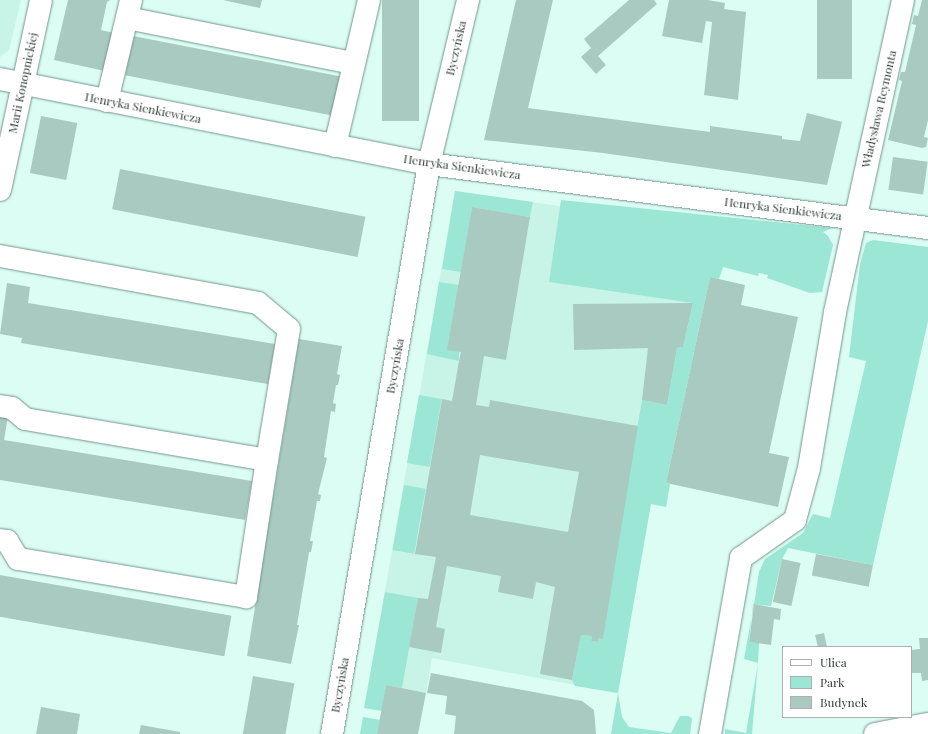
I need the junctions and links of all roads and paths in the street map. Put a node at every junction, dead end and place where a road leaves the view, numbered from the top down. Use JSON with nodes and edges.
{"nodes":[{"id":1,"x":41,"y":0,"type":"edge"},
{"id":2,"x":369,"y":0,"type":"edge"},
{"id":3,"x":468,"y":0,"type":"edge"},
{"id":4,"x":903,"y":0,"type":"edge"},
{"id":5,"x":129,"y":9,"type":"edge"},
{"id":6,"x":353,"y":63,"type":"junction"},
{"id":7,"x":0,"y":79,"type":"edge"},
{"id":8,"x":22,"y":84,"type":"junction"},
{"id":9,"x":107,"y":101,"type":"junction"},
{"id":10,"x":335,"y":146,"type":"junction"},
{"id":11,"x":430,"y":164,"type":"junction"},
{"id":12,"x":0,"y":190,"type":"edge"},
{"id":13,"x":855,"y":218,"type":"junction"},
{"id":14,"x":928,"y":228,"type":"edge"},
{"id":15,"x":0,"y":256,"type":"edge"},
{"id":16,"x":0,"y":406,"type":"edge"},
{"id":17,"x":267,"y":460,"type":"junction"},
{"id":18,"x":0,"y":540,"type":"edge"},
{"id":19,"x":928,"y":724,"type":"edge"},
{"id":20,"x":332,"y":734,"type":"edge"},
{"id":21,"x":710,"y":734,"type":"edge"},
{"id":22,"x":874,"y":734,"type":"edge"}],
"edges":[{"from":1,"to":8,"type":"street","name":"Marii Konopnickiej"},
{"from":2,"to":6,"type":"street"},
{"from":3,"to":11,"type":"street","name":"Byczyńska"},
{"from":4,"to":13,"type":"street","name":"Władysława Reymonta"},
{"from":5,"to":6,"type":"street"},
{"from":5,"to":9,"type":"street"},
{"from":6,"to":10,"type":"street"},
{"from":7,"to":8,"type":"street","name":"Henryka Sienkiewicza"},
{"from":8,"to":9,"type":"street","name":"Henryka Sienkiewicza"},
{"from":8,"to":12,"type":"street","name":"Marii Konopnickiej"},
{"from":9,"to":10,"type":"street","name":"Henryka Sienkiewicza"},
{"from":10,"to":11,"type":"street","name":"Henryka Sienkiewicza"},
{"from":11,"to":13,"type":"street","name":"Henryka Sienkiewicza"},
{"from":11,"to":20,"type":"street","name":"Byczyńska"},
{"from":13,"to":14,"type":"street","name":"Henryka Sienkiewicza"},
{"from":13,"to":21,"type":"street","name":"Władysława Reymonta"},
{"from":15,"to":17,"type":"street"},
{"from":16,"to":17,"type":"street"},
{"from":17,"to":18,"type":"street"},
{"from":19,"to":22,"type":"street"}]}
